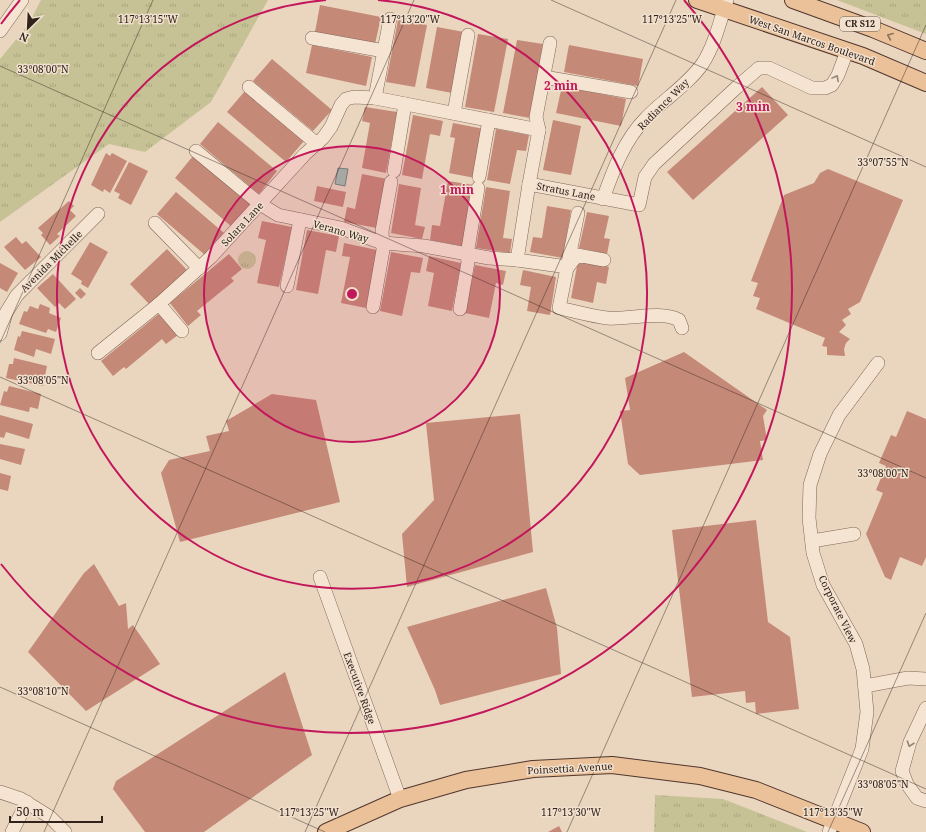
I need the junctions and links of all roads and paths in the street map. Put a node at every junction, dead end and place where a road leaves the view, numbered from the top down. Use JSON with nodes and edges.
{"nodes":[{"id":1,"x":22,"y":0,"type":"edge"},
{"id":2,"x":696,"y":0,"type":"edge"},
{"id":3,"x":793,"y":0,"type":"edge"},
{"id":4,"x":725,"y":5,"type":"edge"},
{"id":5,"x":390,"y":20,"type":"dead end"},
{"id":6,"x":0,"y":31,"type":"edge"},
{"id":7,"x":468,"y":35,"type":"dead end"},
{"id":8,"x":312,"y":38,"type":"dead end"},
{"id":9,"x":550,"y":43,"type":"dead end"},
{"id":10,"x":384,"y":51,"type":"junction"},
{"id":11,"x":847,"y":51,"type":"junction"},
{"id":12,"x":926,"y":51,"type":"edge"},
{"id":13,"x":544,"y":77,"type":"junction"},
{"id":14,"x":926,"y":83,"type":"edge"},
{"id":15,"x":249,"y":87,"type":"dead end"},
{"id":16,"x":630,"y":92,"type":"dead end"},
{"id":17,"x":375,"y":98,"type":"junction"},
{"id":18,"x":405,"y":104,"type":"junction"},
{"id":19,"x":454,"y":114,"type":"junction"},
{"id":20,"x":489,"y":120,"type":"junction"},
{"id":21,"x":539,"y":130,"type":"junction"},
{"id":22,"x":317,"y":144,"type":"junction"},
{"id":23,"x":196,"y":150,"type":"dead end"},
{"id":24,"x":529,"y":184,"type":"junction"},
{"id":25,"x":603,"y":199,"type":"junction"},
{"id":26,"x":260,"y":204,"type":"junction"},
{"id":27,"x":578,"y":213,"type":"dead end"},
{"id":28,"x":98,"y":214,"type":"dead end"},
{"id":29,"x":300,"y":220,"type":"junction"},
{"id":30,"x":155,"y":223,"type":"dead end"},
{"id":31,"x":382,"y":243,"type":"junction"},
{"id":32,"x":467,"y":255,"type":"junction"},
{"id":33,"x":517,"y":260,"type":"junction"},
{"id":34,"x":604,"y":260,"type":"dead end"},
{"id":35,"x":568,"y":267,"type":"junction"},
{"id":36,"x":199,"y":268,"type":"junction"},
{"id":37,"x":287,"y":286,"type":"dead end"},
{"id":38,"x":159,"y":304,"type":"junction"},
{"id":39,"x":372,"y":307,"type":"dead end"},
{"id":40,"x":460,"y":309,"type":"dead end"},
{"id":41,"x":682,"y":328,"type":"dead end"},
{"id":42,"x":182,"y":331,"type":"dead end"},
{"id":43,"x":0,"y":334,"type":"edge"},
{"id":44,"x":98,"y":353,"type":"dead end"},
{"id":45,"x":878,"y":363,"type":"dead end"},
{"id":46,"x":854,"y":534,"type":"dead end"},
{"id":47,"x":812,"y":541,"type":"junction"},
{"id":48,"x":320,"y":577,"type":"dead end"},
{"id":49,"x":926,"y":679,"type":"edge"},
{"id":50,"x":865,"y":686,"type":"junction"},
{"id":51,"x":926,"y":708,"type":"edge"},
{"id":52,"x":0,"y":792,"type":"edge"},
{"id":53,"x":400,"y":799,"type":"junction"},
{"id":54,"x":926,"y":801,"type":"edge"},
{"id":55,"x":27,"y":802,"type":"junction"},
{"id":56,"x":831,"y":826,"type":"edge"},
{"id":57,"x":12,"y":832,"type":"edge"},
{"id":58,"x":65,"y":832,"type":"edge"},
{"id":59,"x":326,"y":832,"type":"edge"},
{"id":60,"x":862,"y":832,"type":"edge"}],
"edges":[{"from":1,"to":6,"type":"street"},
{"from":2,"to":4,"type":"main road","name":"West San Marcos Boulevard"},
{"from":12,"to":3,"type":"main road","number":"CR S12","one_way":true},
{"from":4,"to":11,"type":"main road","name":"West San Marcos Boulevard"},
{"from":4,"to":25,"type":"street","name":"Radiance Way"},
{"from":5,"to":10,"type":"street"},
{"from":7,"to":19,"type":"street"},
{"from":8,"to":10,"type":"street"},
{"from":9,"to":13,"type":"street"},
{"from":10,"to":17,"type":"street"},
{"from":11,"to":14,"type":"main road","name":"West San Marcos Boulevard"},
{"from":25,"to":11,"type":"street","name":"Stratus Lane","one_way":true},
{"from":13,"to":16,"type":"street"},
{"from":13,"to":21,"type":"street"},
{"from":15,"to":22,"type":"street"},
{"from":17,"to":18,"type":"street","name":"Solara Lane"},
{"from":17,"to":22,"type":"street","name":"Solara Lane"},
{"from":18,"to":19,"type":"street","name":"Solara Lane"},
{"from":18,"to":31,"type":"street","name":"Verano Way"},
{"from":19,"to":20,"type":"street","name":"Solara Lane"},
{"from":20,"to":21,"type":"street","name":"Solara Lane"},
{"from":20,"to":32,"type":"street"},
{"from":21,"to":24,"type":"street"},
{"from":22,"to":26,"type":"street","name":"Solara Lane"},
{"from":23,"to":26,"type":"street","name":"Verano Way"},
{"from":24,"to":25,"type":"street","name":"Stratus Lane"},
{"from":24,"to":33,"type":"street"},
{"from":26,"to":29,"type":"street","name":"Verano Way"},
{"from":26,"to":36,"type":"street","name":"Solara Lane"},
{"from":27,"to":35,"type":"street"},
{"from":28,"to":43,"type":"street","name":"Avenida Michelle"},
{"from":29,"to":31,"type":"street","name":"Verano Way"},
{"from":29,"to":37,"type":"street","name":"Verano Way"},
{"from":30,"to":36,"type":"street"},
{"from":31,"to":32,"type":"street","name":"Verano Way"},
{"from":31,"to":39,"type":"street","name":"Verano Way"},
{"from":32,"to":33,"type":"street","name":"Verano Way"},
{"from":32,"to":40,"type":"street"},
{"from":33,"to":35,"type":"street","name":"Verano Way"},
{"from":34,"to":35,"type":"street"},
{"from":35,"to":41,"type":"street"},
{"from":36,"to":38,"type":"street","name":"Solara Lane"},
{"from":38,"to":42,"type":"street"},
{"from":38,"to":44,"type":"street","name":"Solara Lane"},
{"from":45,"to":47,"type":"street","name":"Corporate View"},
{"from":46,"to":47,"type":"street"},
{"from":47,"to":50,"type":"street","name":"Corporate View"},
{"from":48,"to":53,"type":"street","name":"Executive Ridge"},
{"from":49,"to":50,"type":"street"},
{"from":50,"to":56,"type":"street","name":"Corporate View"},
{"from":51,"to":54,"type":"street","one_way":true},
{"from":52,"to":55,"type":"street"},
{"from":53,"to":56,"type":"main road","name":"Poinsettia Avenue"},
{"from":53,"to":59,"type":"main road","name":"Poinsettia Avenue"},
{"from":55,"to":57,"type":"street"},
{"from":55,"to":58,"type":"street"},
{"from":56,"to":60,"type":"main road","name":"Poinsettia Avenue"}]}
